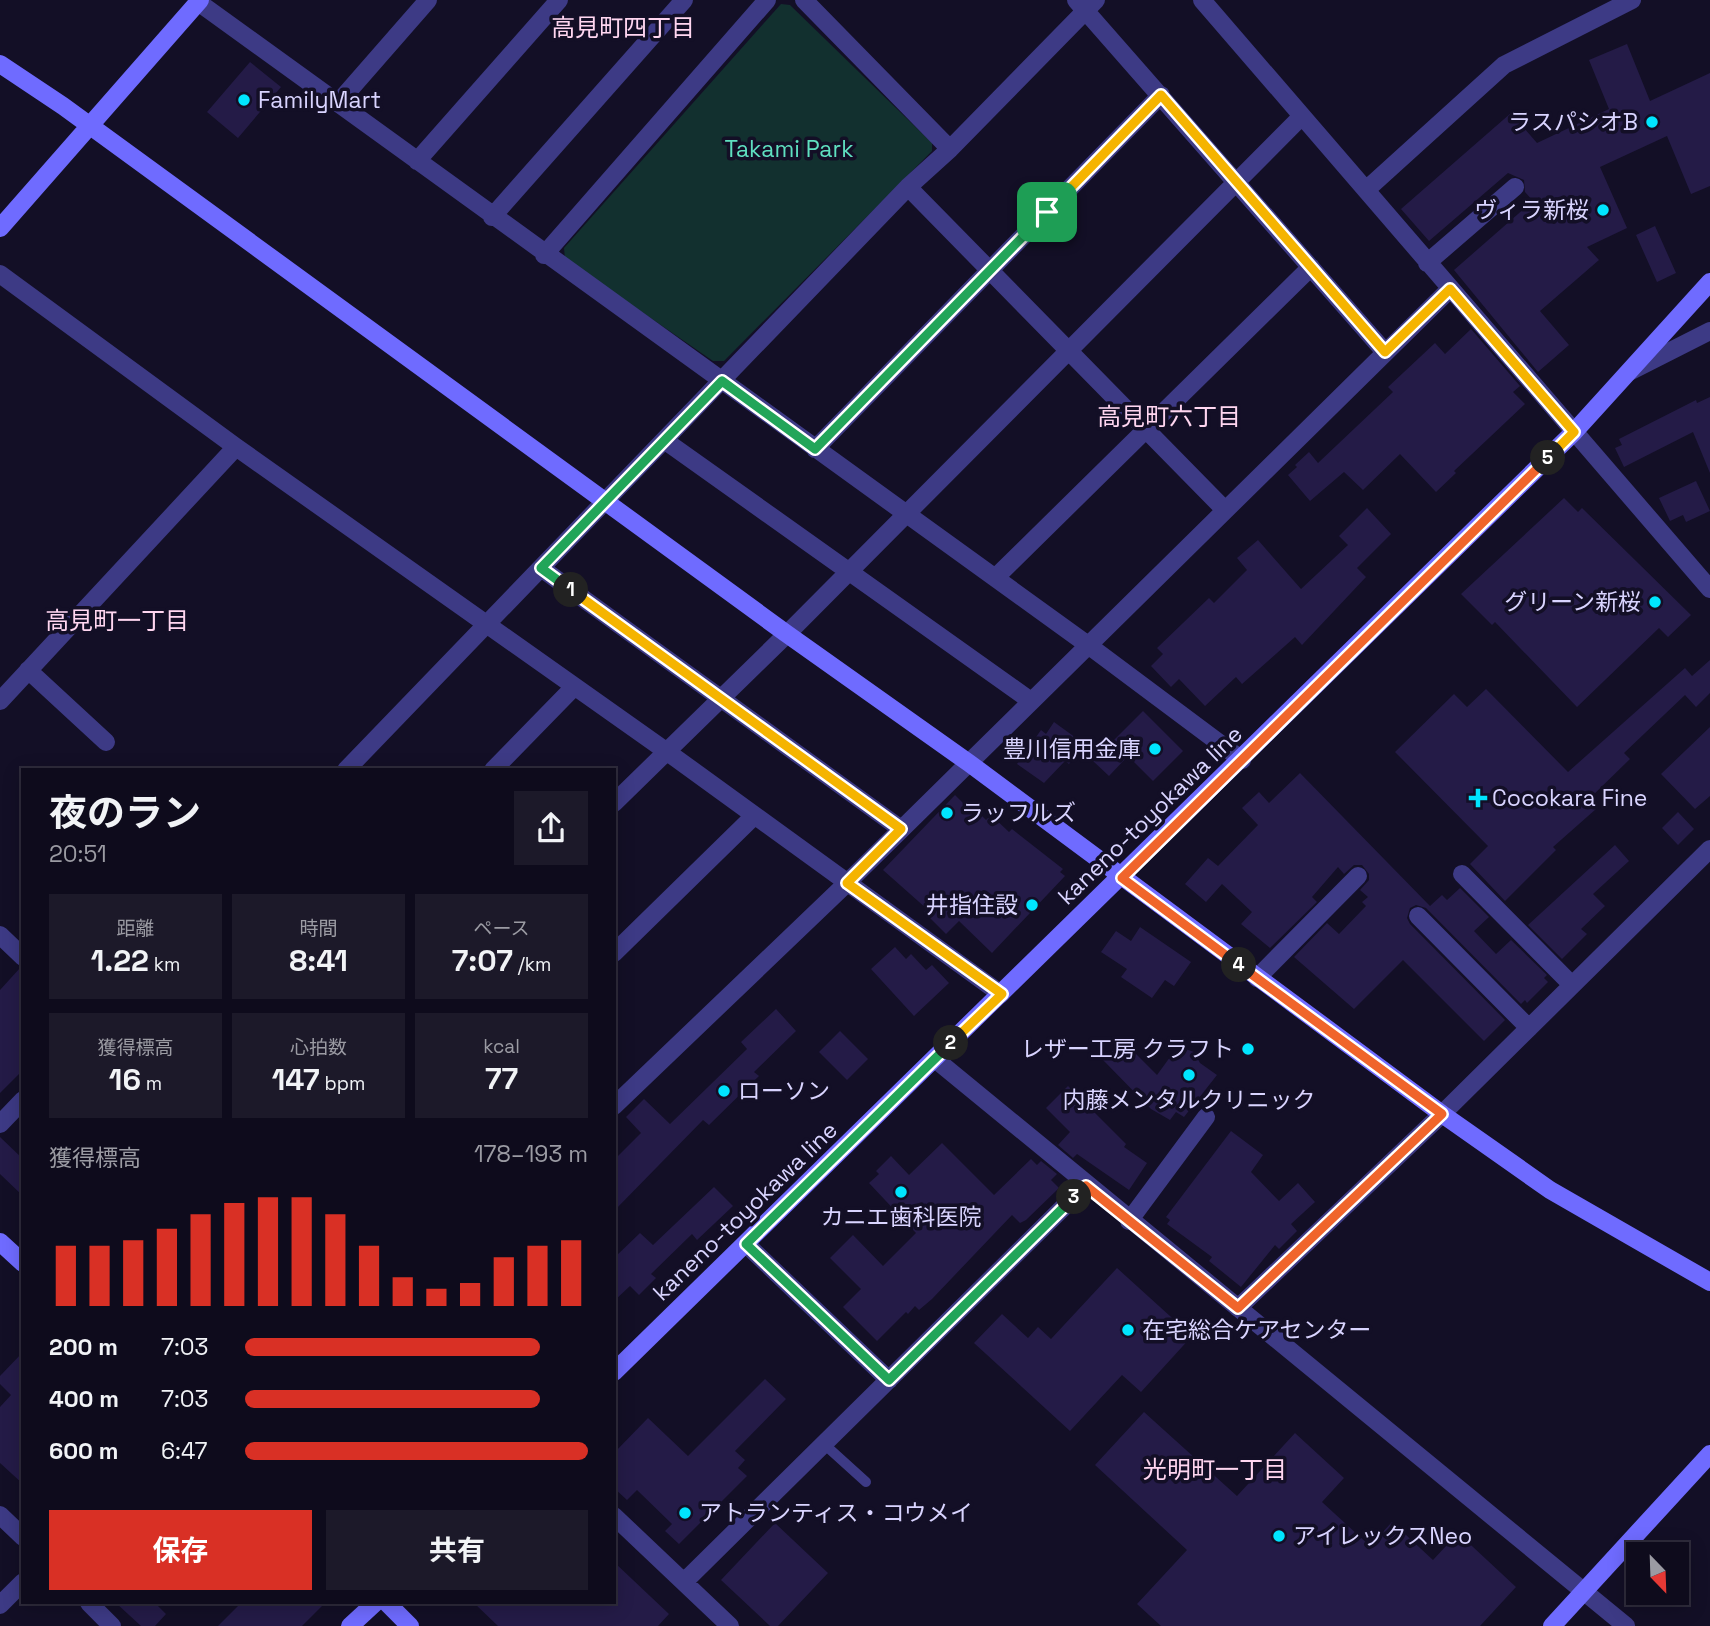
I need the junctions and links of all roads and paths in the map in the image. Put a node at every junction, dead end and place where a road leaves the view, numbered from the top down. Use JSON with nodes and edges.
{"nodes":[{"id":1,"x":428,"y":0,"type":"edge"},
{"id":2,"x":559,"y":0,"type":"edge"},
{"id":3,"x":684,"y":0,"type":"edge"},
{"id":4,"x":767,"y":0,"type":"edge"},
{"id":5,"x":804,"y":0,"type":"edge"},
{"id":6,"x":1202,"y":0,"type":"edge"},
{"id":7,"x":1632,"y":0,"type":"edge"},
{"id":8,"x":199,"y":1,"type":"edge"},
{"id":9,"x":1086,"y":3,"type":"edge"},
{"id":10,"x":0,"y":64,"type":"edge"},
{"id":11,"x":1161,"y":95,"type":"junction"},
{"id":12,"x":338,"y":103,"type":"junction"},
{"id":13,"x":1302,"y":116,"type":"junction"},
{"id":14,"x":88,"y":124,"type":"junction"},
{"id":15,"x":950,"y":149,"type":"junction"},
{"id":16,"x":416,"y":161,"type":"junction"},
{"id":17,"x":1236,"y":180,"type":"junction"},
{"id":18,"x":908,"y":187,"type":"junction"},
{"id":19,"x":1515,"y":187,"type":"dead end"},
{"id":20,"x":1366,"y":190,"type":"junction"},
{"id":21,"x":492,"y":216,"type":"junction"},
{"id":22,"x":0,"y":228,"type":"edge"},
{"id":23,"x":544,"y":255,"type":"junction"},
{"id":24,"x":1427,"y":263,"type":"junction"},
{"id":25,"x":1311,"y":267,"type":"junction"},
{"id":26,"x":990,"y":270,"type":"junction"},
{"id":27,"x":0,"y":274,"type":"edge"},
{"id":28,"x":1710,"y":282,"type":"edge"},
{"id":29,"x":1450,"y":289,"type":"junction"},
{"id":30,"x":1710,"y":331,"type":"edge"},
{"id":31,"x":1069,"y":351,"type":"junction"},
{"id":32,"x":1385,"y":352,"type":"junction"},
{"id":33,"x":1627,"y":373,"type":"junction"},
{"id":34,"x":722,"y":381,"type":"junction"},
{"id":35,"x":1147,"y":428,"type":"junction"},
{"id":36,"x":1574,"y":432,"type":"junction"},
{"id":37,"x":664,"y":440,"type":"junction"},
{"id":38,"x":236,"y":447,"type":"junction"},
{"id":39,"x":815,"y":449,"type":"junction"},
{"id":40,"x":604,"y":500,"type":"junction"},
{"id":41,"x":1225,"y":510,"type":"junction"},
{"id":42,"x":904,"y":514,"type":"junction"},
{"id":43,"x":541,"y":568,"type":"junction"},
{"id":44,"x":849,"y":571,"type":"junction"},
{"id":45,"x":995,"y":578,"type":"junction"},
{"id":46,"x":1710,"y":589,"type":"edge"},
{"id":47,"x":487,"y":624,"type":"junction"},
{"id":48,"x":787,"y":634,"type":"junction"},
{"id":49,"x":1088,"y":645,"type":"junction"},
{"id":50,"x":28,"y":670,"type":"junction"},
{"id":51,"x":574,"y":687,"type":"junction"},
{"id":52,"x":719,"y":699,"type":"junction"},
{"id":53,"x":0,"y":701,"type":"edge"},
{"id":54,"x":1031,"y":701,"type":"junction"},
{"id":55,"x":106,"y":742,"type":"dead end"},
{"id":56,"x":666,"y":751,"type":"junction"},
{"id":57,"x":1242,"y":760,"type":"junction"},
{"id":58,"x":968,"y":763,"type":"junction"},
{"id":59,"x":348,"y":768,"type":"edge"},
{"id":60,"x":495,"y":768,"type":"edge"},
{"id":61,"x":616,"y":801,"type":"edge"},
{"id":62,"x":754,"y":816,"type":"junction"},
{"id":63,"x":901,"y":829,"type":"junction"},
{"id":64,"x":1710,"y":849,"type":"edge"},
{"id":65,"x":1462,"y":874,"type":"dead end"},
{"id":66,"x":1358,"y":876,"type":"dead end"},
{"id":67,"x":1122,"y":878,"type":"junction"},
{"id":68,"x":847,"y":883,"type":"junction"},
{"id":69,"x":1418,"y":916,"type":"dead end"},
{"id":70,"x":0,"y":935,"type":"edge"},
{"id":71,"x":616,"y":951,"type":"edge"},
{"id":72,"x":21,"y":955,"type":"edge"},
{"id":73,"x":1257,"y":978,"type":"junction"},
{"id":74,"x":1572,"y":985,"type":"junction"},
{"id":75,"x":1002,"y":994,"type":"junction"},
{"id":76,"x":1529,"y":1028,"type":"junction"},
{"id":77,"x":935,"y":1059,"type":"junction"},
{"id":78,"x":21,"y":1102,"type":"edge"},
{"id":79,"x":616,"y":1102,"type":"edge"},
{"id":80,"x":1442,"y":1114,"type":"junction"},
{"id":81,"x":1206,"y":1117,"type":"dead end"},
{"id":82,"x":0,"y":1124,"type":"edge"},
{"id":83,"x":1086,"y":1186,"type":"junction"},
{"id":84,"x":1129,"y":1221,"type":"junction"},
{"id":85,"x":0,"y":1242,"type":"edge"},
{"id":86,"x":746,"y":1244,"type":"junction"},
{"id":87,"x":21,"y":1262,"type":"edge"},
{"id":88,"x":1710,"y":1282,"type":"edge"},
{"id":89,"x":1238,"y":1308,"type":"junction"},
{"id":90,"x":616,"y":1371,"type":"edge"},
{"id":91,"x":889,"y":1380,"type":"junction"},
{"id":92,"x":824,"y":1444,"type":"junction"},
{"id":93,"x":1710,"y":1454,"type":"edge"},
{"id":94,"x":866,"y":1482,"type":"dead end"},
{"id":95,"x":0,"y":1515,"type":"edge"},
{"id":96,"x":616,"y":1518,"type":"edge"},
{"id":97,"x":21,"y":1535,"type":"edge"},
{"id":98,"x":684,"y":1582,"type":"junction"},
{"id":99,"x":21,"y":1584,"type":"edge"},
{"id":100,"x":1583,"y":1591,"type":"junction"},
{"id":101,"x":90,"y":1604,"type":"edge"},
{"id":102,"x":374,"y":1604,"type":"edge"},
{"id":103,"x":388,"y":1604,"type":"edge"},
{"id":104,"x":0,"y":1605,"type":"edge"},
{"id":105,"x":112,"y":1626,"type":"edge"},
{"id":106,"x":350,"y":1626,"type":"edge"},
{"id":107,"x":410,"y":1626,"type":"edge"},
{"id":108,"x":730,"y":1626,"type":"edge"},
{"id":109,"x":1552,"y":1626,"type":"edge"},
{"id":110,"x":1626,"y":1626,"type":"edge"}],
"edges":[{"from":1,"to":12,"type":"street"},
{"from":2,"to":16,"type":"street"},
{"from":3,"to":21,"type":"street"},
{"from":4,"to":23,"type":"street"},
{"from":5,"to":15,"type":"street"},
{"from":6,"to":13,"type":"street"},
{"from":7,"to":20,"type":"street"},
{"from":8,"to":12,"type":"street"},
{"from":8,"to":14,"type":"street"},
{"from":9,"to":11,"type":"street"},
{"from":9,"to":15,"type":"street"},
{"from":10,"to":14,"type":"street"},
{"from":11,"to":17,"type":"street"},
{"from":11,"to":26,"type":"street"},
{"from":12,"to":16,"type":"street"},
{"from":13,"to":17,"type":"street"},
{"from":13,"to":20,"type":"street"},
{"from":14,"to":22,"type":"street"},
{"from":14,"to":40,"type":"street"},
{"from":15,"to":18,"type":"street"},
{"from":16,"to":21,"type":"street"},
{"from":17,"to":25,"type":"street"},
{"from":17,"to":31,"type":"street"},
{"from":18,"to":26,"type":"street"},
{"from":18,"to":34,"type":"street"},
{"from":19,"to":24,"type":"street"},
{"from":20,"to":24,"type":"street"},
{"from":21,"to":23,"type":"street"},
{"from":23,"to":34,"type":"street"},
{"from":24,"to":29,"type":"street"},
{"from":25,"to":32,"type":"street"},
{"from":25,"to":35,"type":"street"},
{"from":26,"to":31,"type":"street"},
{"from":26,"to":39,"type":"street"},
{"from":27,"to":38,"type":"street"},
{"from":28,"to":33,"type":"street","name":"kaneno-toyokawa line"},
{"from":29,"to":32,"type":"street"},
{"from":29,"to":36,"type":"street"},
{"from":30,"to":33,"type":"street"},
{"from":31,"to":35,"type":"street"},
{"from":31,"to":42,"type":"street"},
{"from":32,"to":41,"type":"street"},
{"from":33,"to":36,"type":"street","name":"kaneno-toyokawa line"},
{"from":34,"to":37,"type":"street"},
{"from":34,"to":39,"type":"street"},
{"from":35,"to":41,"type":"street"},
{"from":35,"to":45,"type":"street"},
{"from":36,"to":46,"type":"street"},
{"from":36,"to":57,"type":"street","name":"kaneno-toyokawa line"},
{"from":37,"to":40,"type":"street"},
{"from":37,"to":44,"type":"street"},
{"from":38,"to":47,"type":"street"},
{"from":38,"to":50,"type":"street"},
{"from":39,"to":42,"type":"street"},
{"from":40,"to":43,"type":"street"},
{"from":40,"to":48,"type":"street"},
{"from":41,"to":49,"type":"street"},
{"from":42,"to":44,"type":"street"},
{"from":42,"to":45,"type":"street"},
{"from":43,"to":47,"type":"street"},
{"from":43,"to":52,"type":"street"},
{"from":44,"to":48,"type":"street"},
{"from":44,"to":54,"type":"street"},
{"from":45,"to":49,"type":"street"},
{"from":47,"to":51,"type":"street"},
{"from":47,"to":59,"type":"street"},
{"from":48,"to":52,"type":"street"},
{"from":48,"to":58,"type":"street"},
{"from":49,"to":54,"type":"street"},
{"from":49,"to":57,"type":"street"},
{"from":50,"to":53,"type":"street"},
{"from":50,"to":55,"type":"street"},
{"from":51,"to":56,"type":"street"},
{"from":51,"to":60,"type":"street"},
{"from":52,"to":56,"type":"street"},
{"from":52,"to":63,"type":"street"},
{"from":54,"to":58,"type":"street"},
{"from":56,"to":61,"type":"street"},
{"from":56,"to":62,"type":"street"},
{"from":57,"to":67,"type":"street","name":"kaneno-toyokawa line"},
{"from":58,"to":63,"type":"street"},
{"from":58,"to":67,"type":"street"},
{"from":62,"to":68,"type":"street"},
{"from":62,"to":71,"type":"street"},
{"from":63,"to":68,"type":"street"},
{"from":64,"to":74,"type":"street"},
{"from":65,"to":74,"type":"street"},
{"from":66,"to":73,"type":"street"},
{"from":67,"to":73,"type":"street"},
{"from":67,"to":75,"type":"street","name":"kaneno-toyokawa line"},
{"from":68,"to":75,"type":"street"},
{"from":68,"to":79,"type":"street"},
{"from":69,"to":76,"type":"street"},
{"from":70,"to":72,"type":"street"},
{"from":73,"to":80,"type":"street"},
{"from":74,"to":76,"type":"street"},
{"from":75,"to":77,"type":"street","name":"kaneno-toyokawa line"},
{"from":76,"to":80,"type":"street"},
{"from":77,"to":83,"type":"street"},
{"from":77,"to":86,"type":"street","name":"kaneno-toyokawa line"},
{"from":78,"to":82,"type":"street"},
{"from":80,"to":88,"type":"street"},
{"from":80,"to":89,"type":"street"},
{"from":81,"to":84,"type":"street"},
{"from":83,"to":84,"type":"street"},
{"from":83,"to":91,"type":"street"},
{"from":84,"to":89,"type":"street"},
{"from":85,"to":87,"type":"street"},
{"from":86,"to":90,"type":"street","name":"kaneno-toyokawa line"},
{"from":86,"to":91,"type":"street"},
{"from":89,"to":100,"type":"street"},
{"from":91,"to":92,"type":"street"},
{"from":92,"to":94,"type":"lane"},
{"from":92,"to":98,"type":"street"},
{"from":93,"to":100,"type":"street"},
{"from":95,"to":97,"type":"street"},
{"from":96,"to":98,"type":"street"},
{"from":98,"to":108,"type":"street"},
{"from":99,"to":104,"type":"street"},
{"from":100,"to":109,"type":"street"},
{"from":100,"to":110,"type":"street"},
{"from":101,"to":105,"type":"street"},
{"from":102,"to":106,"type":"street"},
{"from":103,"to":107,"type":"street"}]}
